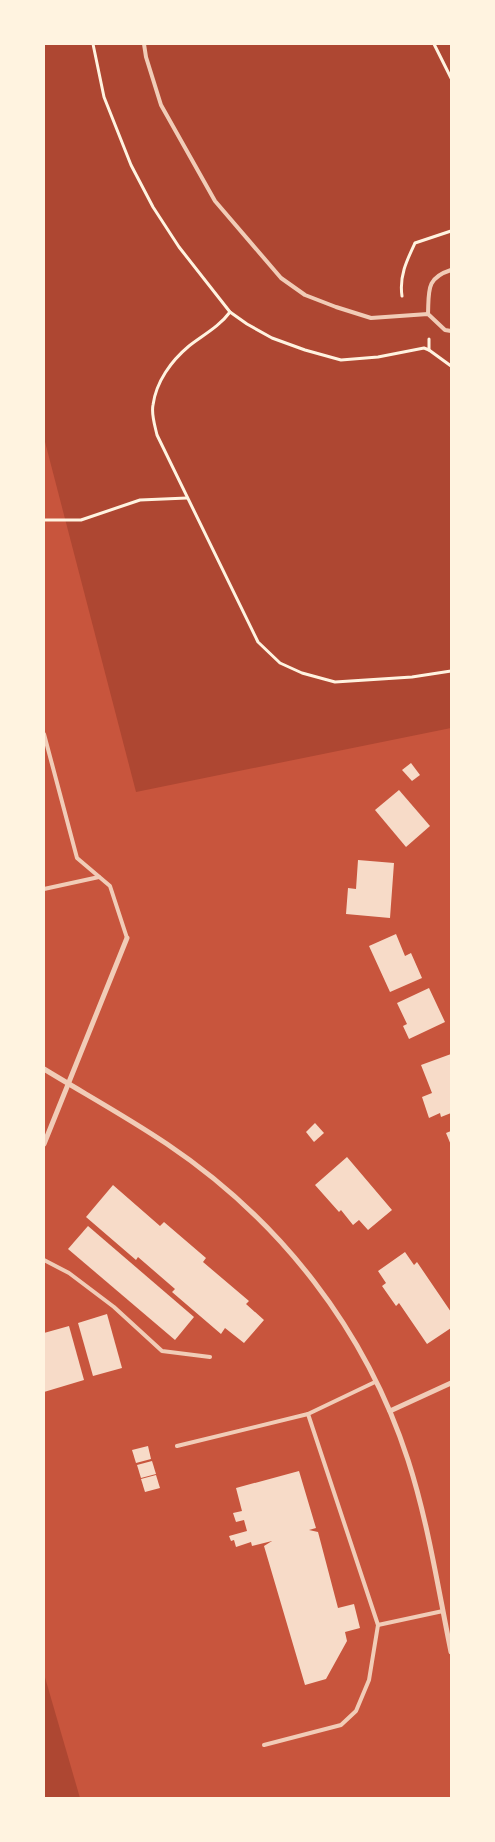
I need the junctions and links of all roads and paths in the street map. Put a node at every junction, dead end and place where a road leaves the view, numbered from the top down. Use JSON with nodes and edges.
{"nodes":[{"id":1,"x":93,"y":44,"type":"edge"},
{"id":2,"x":144,"y":44,"type":"edge"},
{"id":3,"x":434,"y":44,"type":"edge"},
{"id":4,"x":451,"y":78,"type":"edge"},
{"id":5,"x":451,"y":230,"type":"edge"},
{"id":6,"x":451,"y":270,"type":"edge"},
{"id":7,"x":402,"y":296,"type":"dead end"},
{"id":8,"x":230,"y":312,"type":"junction"},
{"id":9,"x":428,"y":314,"type":"junction"},
{"id":10,"x":451,"y":331,"type":"edge"},
{"id":11,"x":429,"y":339,"type":"dead end"},
{"id":12,"x":430,"y":350,"type":"junction"},
{"id":13,"x":451,"y":366,"type":"edge"},
{"id":14,"x":188,"y":498,"type":"junction"},
{"id":15,"x":44,"y":520,"type":"edge"},
{"id":16,"x":451,"y":671,"type":"edge"},
{"id":17,"x":44,"y":734,"type":"edge"},
{"id":18,"x":99,"y":877,"type":"junction"},
{"id":19,"x":44,"y":889,"type":"edge"},
{"id":20,"x":127,"y":938,"type":"joint"},
{"id":21,"x":44,"y":1069,"type":"edge"},
{"id":22,"x":68,"y":1084,"type":"junction"},
{"id":23,"x":44,"y":1144,"type":"edge"},
{"id":24,"x":44,"y":1260,"type":"edge"},
{"id":25,"x":210,"y":1356,"type":"dead end"},
{"id":26,"x":375,"y":1382,"type":"junction"},
{"id":27,"x":451,"y":1383,"type":"edge"},
{"id":28,"x":390,"y":1411,"type":"junction"},
{"id":29,"x":308,"y":1414,"type":"junction"},
{"id":30,"x":177,"y":1446,"type":"dead end"},
{"id":31,"x":443,"y":1611,"type":"junction"},
{"id":32,"x":378,"y":1626,"type":"junction"},
{"id":33,"x":451,"y":1652,"type":"edge"},
{"id":34,"x":264,"y":1746,"type":"dead end"}],
"edges":[{"from":1,"to":8,"type":"path"},
{"from":2,"to":9,"type":"lane"},
{"from":3,"to":4,"type":"path"},
{"from":5,"to":7,"type":"path"},
{"from":6,"to":9,"type":"lane"},
{"from":8,"to":12,"type":"path"},
{"from":8,"to":14,"type":"path"},
{"from":9,"to":10,"type":"lane"},
{"from":11,"to":12,"type":"path"},
{"from":12,"to":13,"type":"path"},
{"from":14,"to":15,"type":"path"},
{"from":14,"to":16,"type":"path"},
{"from":17,"to":18,"type":"lane"},
{"from":18,"to":19,"type":"lane"},
{"from":18,"to":20,"type":"lane"},
{"from":20,"to":22,"type":"street"},
{"from":21,"to":22,"type":"street"},
{"from":22,"to":23,"type":"street"},
{"from":22,"to":26,"type":"street"},
{"from":24,"to":25,"type":"lane"},
{"from":26,"to":28,"type":"street"},
{"from":26,"to":29,"type":"lane"},
{"from":27,"to":28,"type":"street"},
{"from":28,"to":31,"type":"street"},
{"from":29,"to":30,"type":"lane"},
{"from":29,"to":32,"type":"lane"},
{"from":31,"to":32,"type":"lane"},
{"from":31,"to":33,"type":"street"},
{"from":32,"to":34,"type":"lane"}]}
